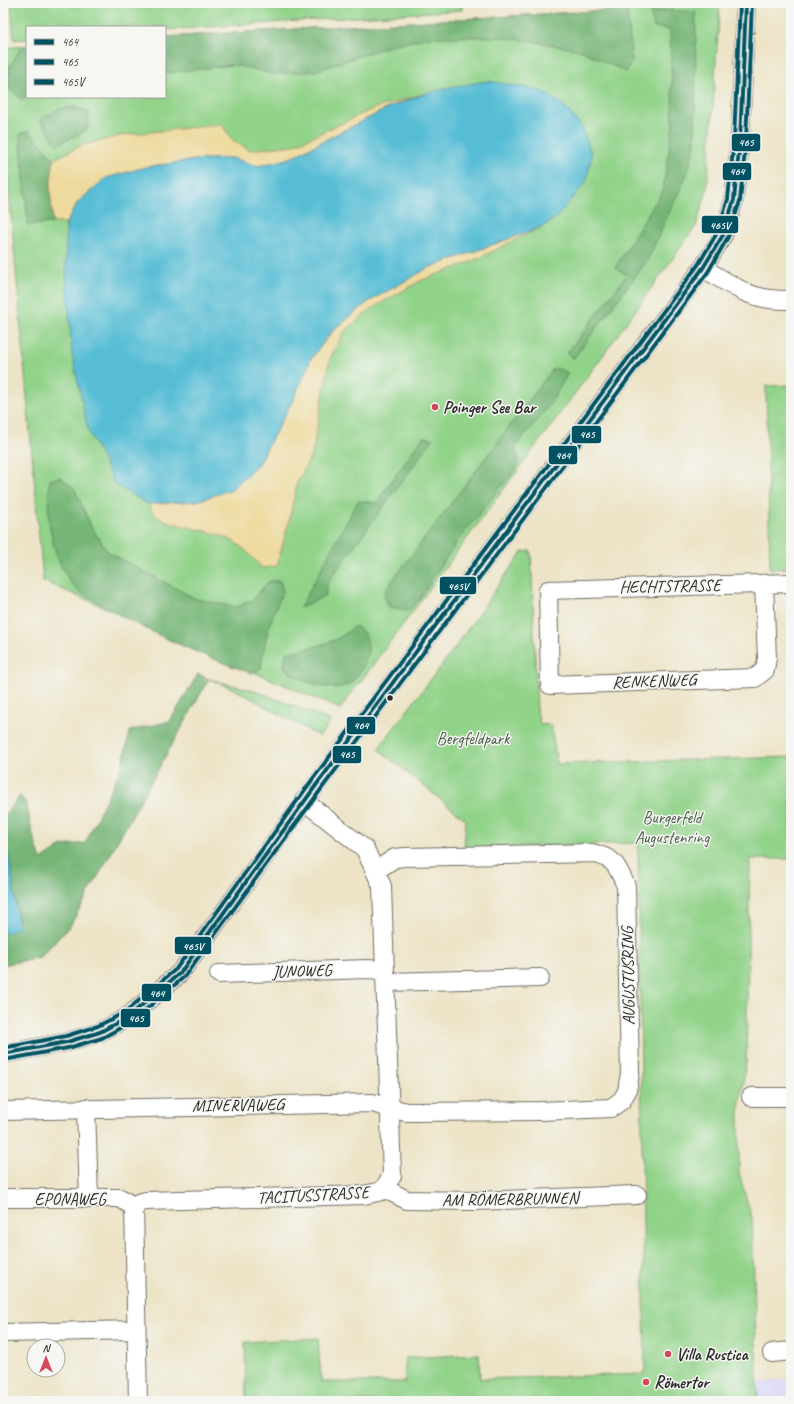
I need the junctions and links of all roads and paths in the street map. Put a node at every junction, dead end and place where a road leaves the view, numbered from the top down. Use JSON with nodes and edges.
{"nodes":[{"id":1,"x":746,"y":3,"type":"edge"},
{"id":2,"x":703,"y":268,"type":"junction"},
{"id":3,"x":791,"y":300,"type":"edge"},
{"id":4,"x":791,"y":583,"type":"edge"},
{"id":5,"x":764,"y":584,"type":"junction"},
{"id":6,"x":548,"y":590,"type":"joint"},
{"id":7,"x":304,"y":801,"type":"junction"},
{"id":8,"x":375,"y":870,"type":"junction"},
{"id":9,"x":219,"y":974,"type":"dead end"},
{"id":10,"x":386,"y":976,"type":"junction"},
{"id":11,"x":540,"y":978,"type":"dead end"},
{"id":12,"x":3,"y":1054,"type":"edge"},
{"id":13,"x":751,"y":1097,"type":"dead end"},
{"id":14,"x":791,"y":1097,"type":"edge"},
{"id":15,"x":390,"y":1107,"type":"junction"},
{"id":16,"x":86,"y":1108,"type":"junction"},
{"id":17,"x":3,"y":1111,"type":"edge"},
{"id":18,"x":385,"y":1189,"type":"junction"},
{"id":19,"x":637,"y":1195,"type":"dead end"},
{"id":20,"x":3,"y":1198,"type":"edge"},
{"id":21,"x":89,"y":1199,"type":"junction"},
{"id":22,"x":134,"y":1207,"type":"junction"},
{"id":23,"x":136,"y":1330,"type":"junction"},
{"id":24,"x":3,"y":1333,"type":"edge"},
{"id":25,"x":791,"y":1351,"type":"edge"},
{"id":26,"x":772,"y":1353,"type":"dead end"},
{"id":27,"x":138,"y":1401,"type":"edge"}],
"edges":[{"from":1,"to":2,"type":"street"},
{"from":2,"to":3,"type":"street"},
{"from":2,"to":7,"type":"street"},
{"from":4,"to":5,"type":"street","name":"HECHTSTRASSE"},
{"from":5,"to":6,"type":"street","name":"HECHTSTRASSE"},
{"from":5,"to":6,"type":"street","name":"RENKENWEG"},
{"from":7,"to":8,"type":"street","name":"TACITUSSTRASSE"},
{"from":7,"to":12,"type":"street"},
{"from":8,"to":10,"type":"street","name":"TACITUSSTRASSE"},
{"from":8,"to":15,"type":"street","name":"AUGUSTUSRING"},
{"from":9,"to":10,"type":"street","name":"JUNOWEG"},
{"from":10,"to":11,"type":"street","name":"JUNOWEG"},
{"from":10,"to":15,"type":"street","name":"TACITUSSTRASSE"},
{"from":13,"to":14,"type":"street"},
{"from":15,"to":16,"type":"street","name":"MINERVAWEG"},
{"from":15,"to":18,"type":"street","name":"TACITUSSTRASSE"},
{"from":16,"to":17,"type":"street","name":"MINERVAWEG"},
{"from":16,"to":21,"type":"street"},
{"from":18,"to":19,"type":"street","name":"AM RÖMERBRUNNEN"},
{"from":18,"to":22,"type":"street","name":"TACITUSSTRASSE"},
{"from":20,"to":21,"type":"street","name":"EPONAWEG"},
{"from":21,"to":22,"type":"street","name":"EPONAWEG"},
{"from":22,"to":23,"type":"street"},
{"from":23,"to":24,"type":"street"},
{"from":23,"to":27,"type":"street"},
{"from":25,"to":26,"type":"street"}]}
